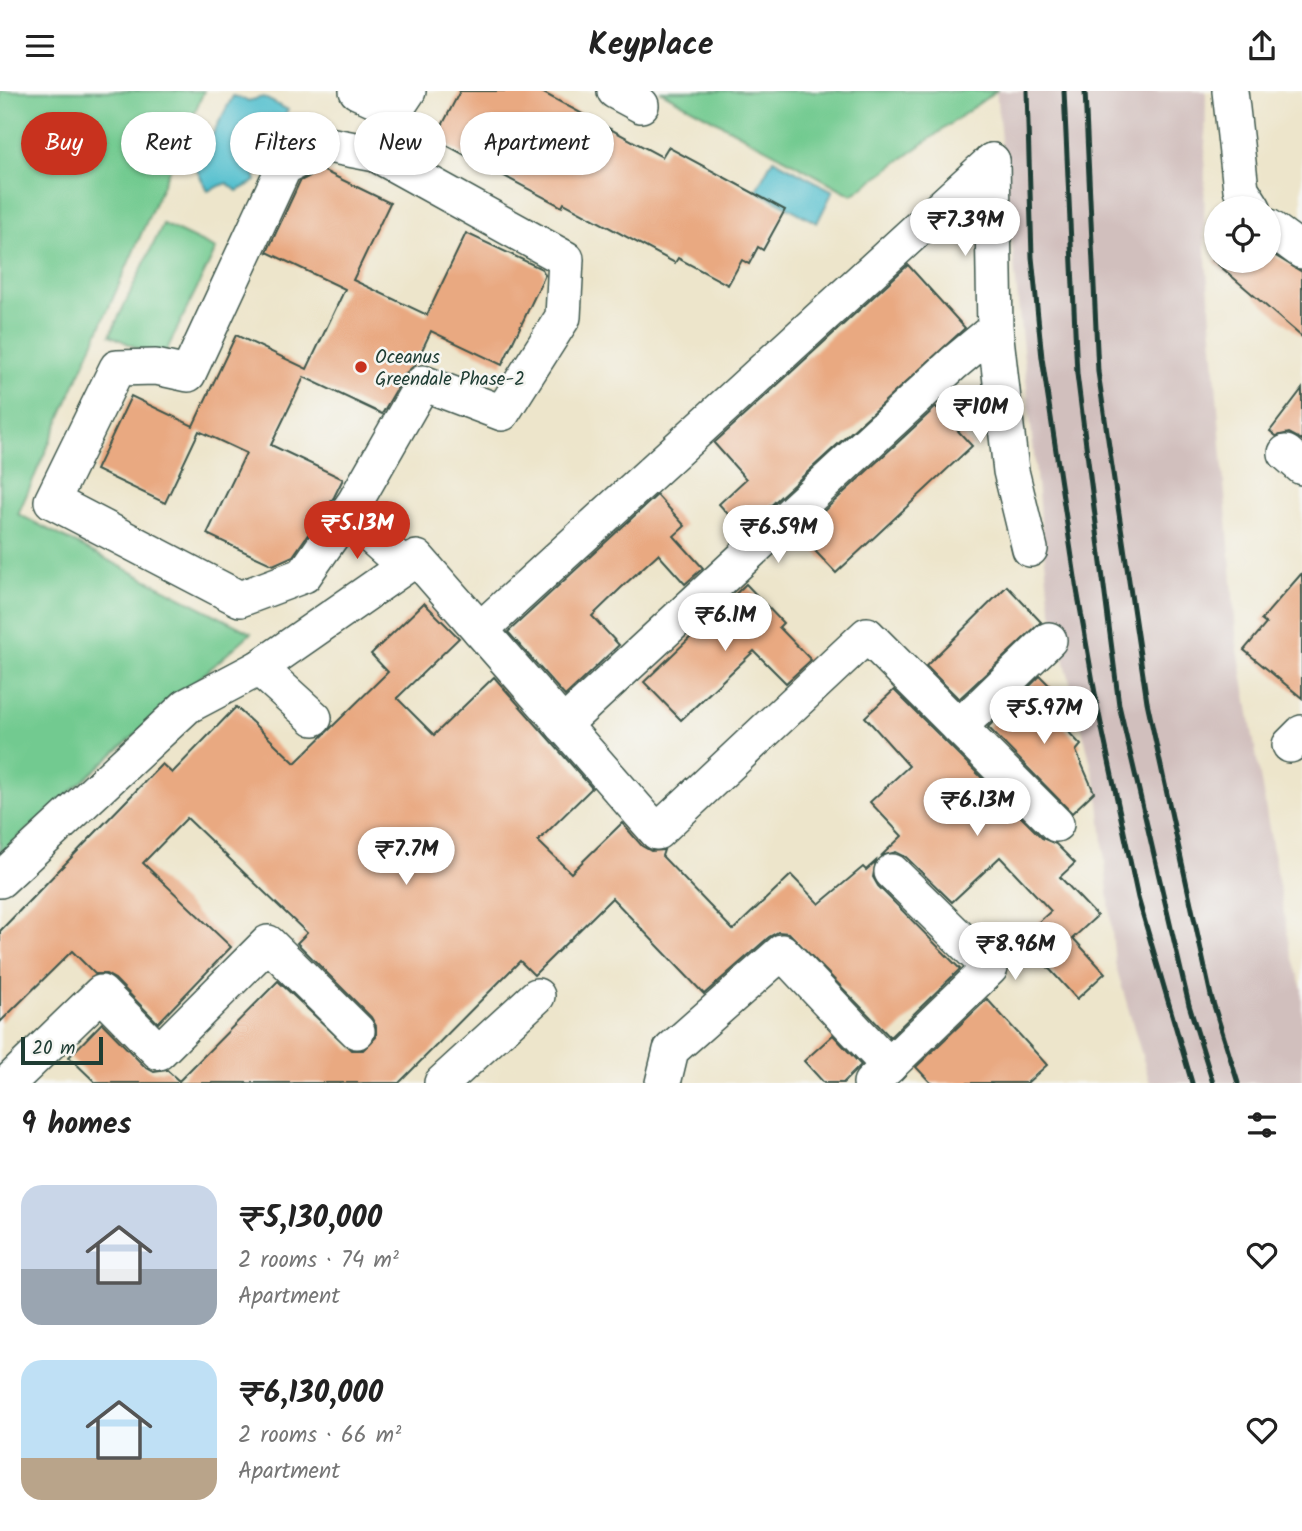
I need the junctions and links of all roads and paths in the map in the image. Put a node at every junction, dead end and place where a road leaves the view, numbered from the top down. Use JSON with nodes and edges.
{"nodes":[{"id":1,"x":357,"y":91,"type":"edge"},
{"id":2,"x":1230,"y":91,"type":"edge"},
{"id":3,"x":402,"y":100,"type":"edge"},
{"id":4,"x":354,"y":150,"type":"edge"},
{"id":5,"x":414,"y":175,"type":"edge"},
{"id":6,"x":1245,"y":196,"type":"edge"},
{"id":7,"x":1281,"y":236,"type":"edge"},
{"id":8,"x":1302,"y":251,"type":"edge"},
{"id":9,"x":995,"y":330,"type":"junction"},
{"id":10,"x":346,"y":514,"type":"junction"},
{"id":11,"x":1030,"y":549,"type":"dead end"},
{"id":12,"x":405,"y":566,"type":"junction"},
{"id":13,"x":480,"y":630,"type":"junction"},
{"id":14,"x":1049,"y":640,"type":"dead end"},
{"id":15,"x":259,"y":668,"type":"junction"},
{"id":16,"x":314,"y":718,"type":"dead end"},
{"id":17,"x":563,"y":725,"type":"junction"},
{"id":18,"x":959,"y":727,"type":"junction"},
{"id":19,"x":1056,"y":824,"type":"dead end"},
{"id":20,"x":892,"y":872,"type":"dead end"},
{"id":21,"x":0,"y":880,"type":"edge"},
{"id":22,"x":537,"y":996,"type":"dead end"},
{"id":23,"x":357,"y":1031,"type":"dead end"},
{"id":24,"x":880,"y":1074,"type":"edge"},
{"id":25,"x":8,"y":1083,"type":"edge"},
{"id":26,"x":442,"y":1083,"type":"edge"},
{"id":27,"x":663,"y":1083,"type":"edge"}],
"edges":[{"from":1,"to":3,"type":"street"},
{"from":2,"to":6,"type":"street"},
{"from":4,"to":10,"type":"street"},
{"from":5,"to":10,"type":"street"},
{"from":7,"to":8,"type":"street"},
{"from":9,"to":11,"type":"street"},
{"from":9,"to":13,"type":"street"},
{"from":9,"to":17,"type":"street"},
{"from":10,"to":12,"type":"street"},
{"from":12,"to":13,"type":"street"},
{"from":12,"to":15,"type":"street"},
{"from":13,"to":17,"type":"street"},
{"from":14,"to":18,"type":"street"},
{"from":15,"to":16,"type":"street"},
{"from":15,"to":21,"type":"street"},
{"from":17,"to":18,"type":"street"},
{"from":18,"to":19,"type":"street"},
{"from":20,"to":24,"type":"street"},
{"from":22,"to":26,"type":"street"},
{"from":23,"to":25,"type":"street"},
{"from":24,"to":27,"type":"street"}]}
